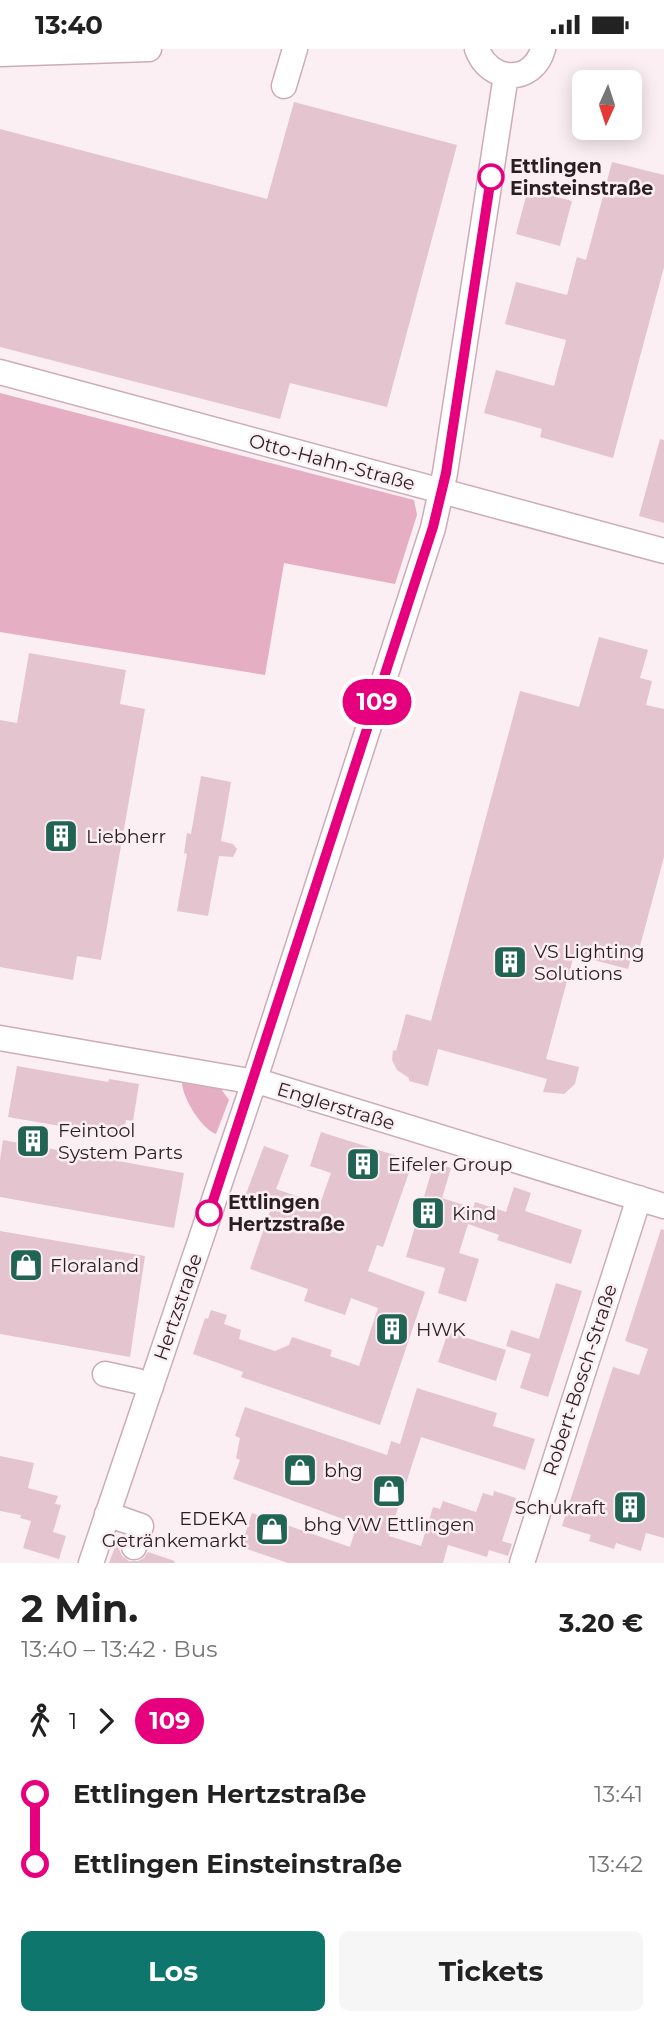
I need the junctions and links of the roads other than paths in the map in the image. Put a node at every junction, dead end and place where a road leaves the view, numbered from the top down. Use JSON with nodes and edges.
{"nodes":[{"id":1,"x":149,"y":49,"type":"edge"},
{"id":2,"x":295,"y":49,"type":"edge"},
{"id":3,"x":477,"y":49,"type":"edge"},
{"id":4,"x":542,"y":49,"type":"edge"},
{"id":5,"x":0,"y":54,"type":"edge"},
{"id":6,"x":506,"y":75,"type":"junction"},
{"id":7,"x":284,"y":86,"type":"dead end"},
{"id":8,"x":0,"y":372,"type":"edge"},
{"id":9,"x":442,"y":491,"type":"junction"},
{"id":10,"x":664,"y":551,"type":"edge"},
{"id":11,"x":0,"y":1038,"type":"edge"},
{"id":12,"x":254,"y":1082,"type":"junction"},
{"id":13,"x":639,"y":1198,"type":"junction"},
{"id":14,"x":664,"y":1206,"type":"edge"},
{"id":15,"x":106,"y":1374,"type":"dead end"},
{"id":16,"x":151,"y":1387,"type":"junction"},
{"id":17,"x":107,"y":1514,"type":"junction"},
{"id":18,"x":134,"y":1547,"type":"dead end"},
{"id":19,"x":91,"y":1563,"type":"edge"},
{"id":20,"x":522,"y":1563,"type":"edge"}],
"edges":[{"from":1,"to":5,"type":"street"},
{"from":2,"to":7,"type":"street"},
{"from":3,"to":6,"type":"street"},
{"from":4,"to":6,"type":"street"},
{"from":6,"to":9,"type":"street","name":"Hertzstraße"},
{"from":8,"to":9,"type":"street","name":"Otto-Hahn-Straße"},
{"from":9,"to":10,"type":"street","name":"Otto-Hahn-Straße"},
{"from":9,"to":12,"type":"street","name":"Hertzstraße"},
{"from":11,"to":12,"type":"street","name":"Englerstraße"},
{"from":12,"to":13,"type":"street","name":"Englerstraße"},
{"from":12,"to":16,"type":"street","name":"Hertzstraße"},
{"from":13,"to":14,"type":"street","name":"Englerstraße"},
{"from":13,"to":20,"type":"street","name":"Robert-Bosch-Straße"},
{"from":15,"to":16,"type":"street"},
{"from":16,"to":17,"type":"street","name":"Hertzstraße"},
{"from":17,"to":18,"type":"street"},
{"from":17,"to":19,"type":"street","name":"Hertzstraße"}]}
